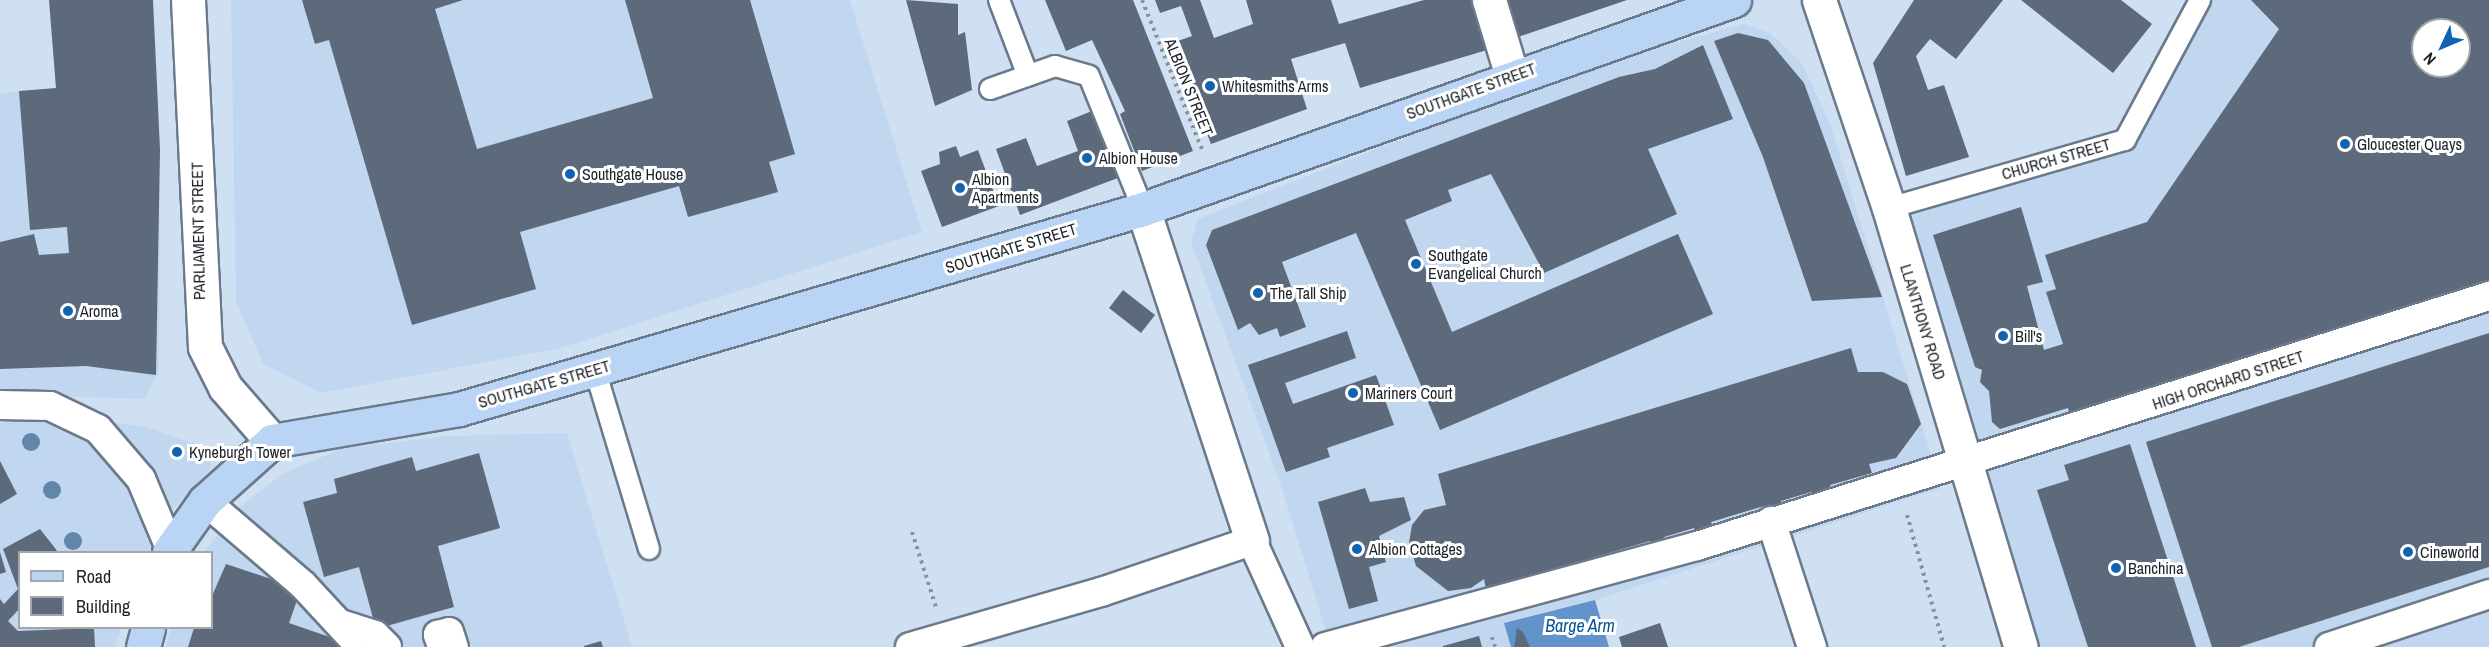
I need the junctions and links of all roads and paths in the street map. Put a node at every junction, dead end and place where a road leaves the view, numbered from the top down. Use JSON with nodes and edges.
{"nodes":[{"id":1,"x":188,"y":0,"type":"edge"},
{"id":2,"x":999,"y":0,"type":"edge"},
{"id":3,"x":1142,"y":0,"type":"edge"},
{"id":4,"x":1489,"y":0,"type":"edge"},
{"id":5,"x":1734,"y":0,"type":"edge"},
{"id":6,"x":1819,"y":0,"type":"edge"},
{"id":7,"x":2200,"y":0,"type":"edge"},
{"id":8,"x":1028,"y":76,"type":"junction"},
{"id":9,"x":1512,"y":76,"type":"junction"},
{"id":10,"x":990,"y":89,"type":"dead end"},
{"id":11,"x":1216,"y":183,"type":"junction"},
{"id":12,"x":1889,"y":208,"type":"junction"},
{"id":13,"x":1143,"y":209,"type":"junction"},
{"id":14,"x":2489,"y":296,"type":"edge"},
{"id":15,"x":595,"y":370,"type":"junction"},
{"id":16,"x":0,"y":405,"type":"edge"},
{"id":17,"x":272,"y":441,"type":"junction"},
{"id":18,"x":1966,"y":464,"type":"junction"},
{"id":19,"x":1897,"y":480,"type":"junction"},
{"id":20,"x":205,"y":501,"type":"junction"},
{"id":21,"x":1771,"y":521,"type":"junction"},
{"id":22,"x":912,"y":532,"type":"dead end"},
{"id":23,"x":1252,"y":541,"type":"junction"},
{"id":24,"x":649,"y":549,"type":"dead end"},
{"id":25,"x":170,"y":550,"type":"edge"},
{"id":26,"x":2489,"y":594,"type":"edge"},
{"id":27,"x":148,"y":629,"type":"edge"},
{"id":28,"x":945,"y":636,"type":"junction"},
{"id":29,"x":143,"y":647,"type":"edge"},
{"id":30,"x":387,"y":647,"type":"edge"},
{"id":31,"x":442,"y":647,"type":"edge"},
{"id":32,"x":454,"y":647,"type":"edge"},
{"id":33,"x":910,"y":647,"type":"edge"},
{"id":34,"x":1300,"y":647,"type":"edge"},
{"id":35,"x":1325,"y":647,"type":"edge"},
{"id":36,"x":1812,"y":647,"type":"edge"},
{"id":37,"x":1944,"y":647,"type":"edge"},
{"id":38,"x":2021,"y":647,"type":"edge"},
{"id":39,"x":2329,"y":647,"type":"edge"}],
"edges":[{"from":1,"to":17,"type":"street","name":"PARLIAMENT STREET"},
{"from":2,"to":8,"type":"lane"},
{"from":3,"to":11,"type":"path","name":"ALBION STREET"},
{"from":4,"to":9,"type":"street"},
{"from":5,"to":9,"type":"main road","name":"SOUTHGATE STREET"},
{"from":6,"to":12,"type":"street","name":"LLANTHONY ROAD"},
{"from":7,"to":12,"type":"lane","name":"CHURCH STREET"},
{"from":8,"to":10,"type":"lane"},
{"from":8,"to":13,"type":"lane"},
{"from":9,"to":11,"type":"main road","name":"SOUTHGATE STREET"},
{"from":11,"to":13,"type":"main road","name":"SOUTHGATE STREET"},
{"from":12,"to":18,"type":"street","name":"LLANTHONY ROAD"},
{"from":13,"to":15,"type":"main road","name":"SOUTHGATE STREET"},
{"from":13,"to":23,"type":"street"},
{"from":14,"to":18,"type":"street","name":"HIGH ORCHARD STREET"},
{"from":15,"to":17,"type":"main road","name":"SOUTHGATE STREET"},
{"from":15,"to":24,"type":"lane"},
{"from":16,"to":25,"type":"street"},
{"from":17,"to":20,"type":"main road"},
{"from":18,"to":19,"type":"street","name":"HIGH ORCHARD STREET"},
{"from":18,"to":38,"type":"street","name":"LLANTHONY ROAD"},
{"from":19,"to":21,"type":"street","name":"HIGH ORCHARD STREET"},
{"from":19,"to":37,"type":"path"},
{"from":20,"to":25,"type":"main road"},
{"from":20,"to":30,"type":"street"},
{"from":21,"to":35,"type":"street","name":"HIGH ORCHARD STREET"},
{"from":21,"to":36,"type":"street"},
{"from":22,"to":28,"type":"path"},
{"from":23,"to":28,"type":"street"},
{"from":23,"to":34,"type":"street"},
{"from":26,"to":39,"type":"street"},
{"from":27,"to":29,"type":"main road"},
{"from":28,"to":33,"type":"street"},
{"from":31,"to":32,"type":"street"}]}
